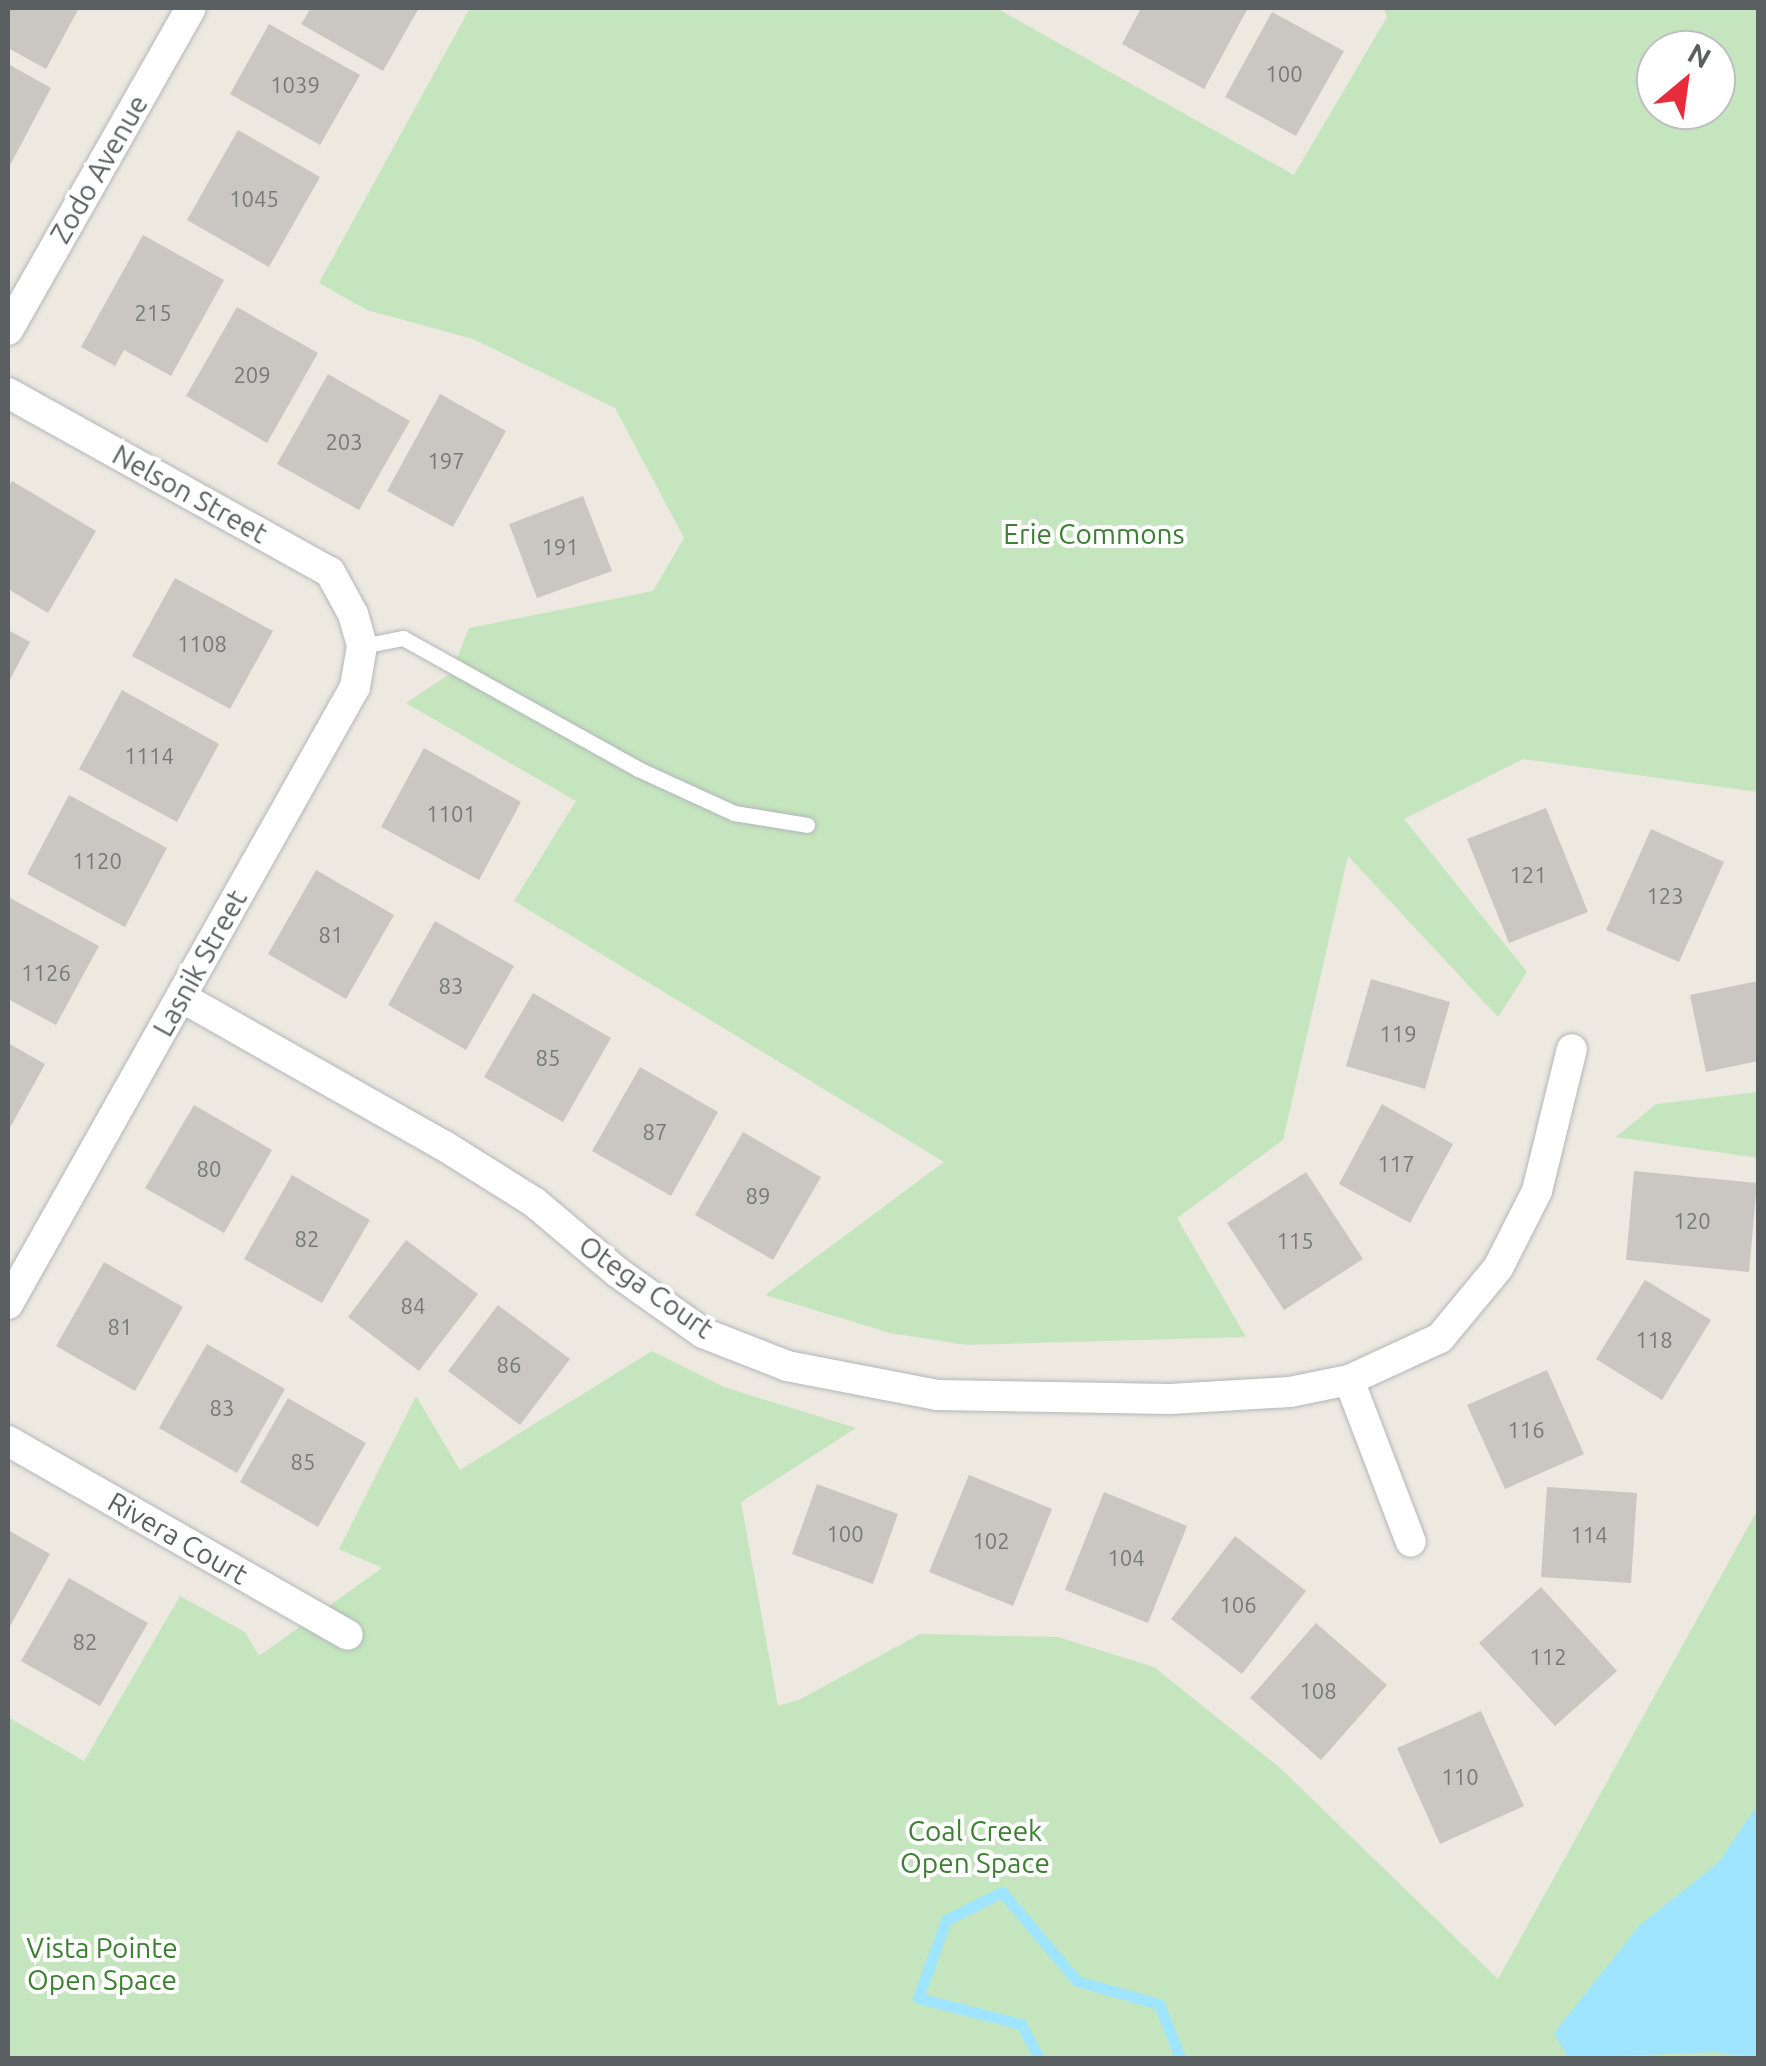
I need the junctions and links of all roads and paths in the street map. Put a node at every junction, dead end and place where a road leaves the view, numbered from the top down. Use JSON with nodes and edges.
{"nodes":[{"id":1,"x":191,"y":8,"type":"edge"},
{"id":2,"x":8,"y":330,"type":"edge"},
{"id":3,"x":8,"y":393,"type":"edge"},
{"id":4,"x":353,"y":614,"type":"joint"},
{"id":5,"x":362,"y":646,"type":"junction"},
{"id":6,"x":807,"y":825,"type":"dead end"},
{"id":7,"x":181,"y":998,"type":"junction"},
{"id":8,"x":1572,"y":1049,"type":"dead end"},
{"id":9,"x":8,"y":1304,"type":"edge"},
{"id":10,"x":1348,"y":1380,"type":"junction"},
{"id":11,"x":8,"y":1440,"type":"edge"},
{"id":12,"x":1411,"y":1542,"type":"dead end"},
{"id":13,"x":348,"y":1635,"type":"dead end"}],
"edges":[{"from":1,"to":2,"type":"street","name":"Zodo Avenue"},
{"from":3,"to":4,"type":"street","name":"Nelson Street"},
{"from":4,"to":5,"type":"street","name":"Lasnik Street"},
{"from":5,"to":6,"type":"lane"},
{"from":5,"to":7,"type":"street","name":"Lasnik Street"},
{"from":7,"to":9,"type":"street","name":"Lasnik Street"},
{"from":7,"to":10,"type":"street","name":"Otega Court"},
{"from":8,"to":10,"type":"street","name":"Otega Court"},
{"from":10,"to":12,"type":"street"},
{"from":11,"to":13,"type":"street","name":"Rivera Court"}]}
